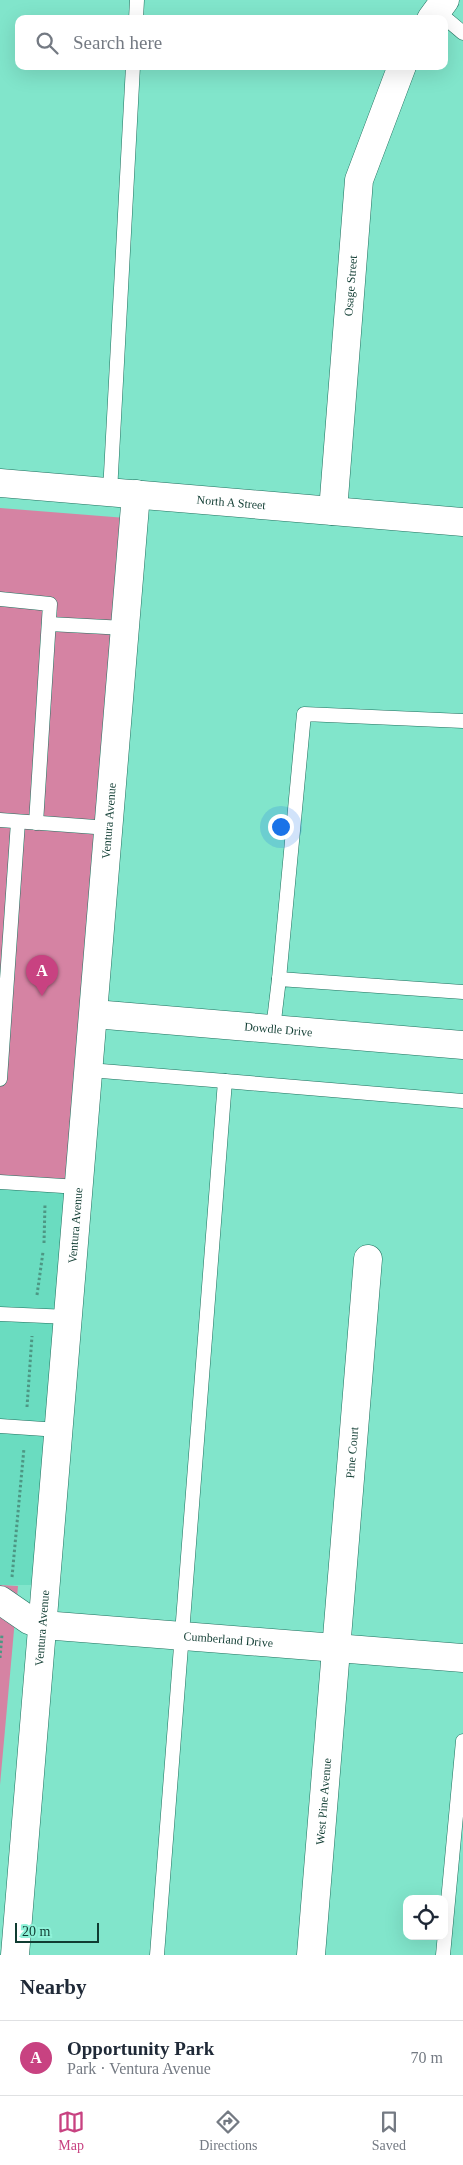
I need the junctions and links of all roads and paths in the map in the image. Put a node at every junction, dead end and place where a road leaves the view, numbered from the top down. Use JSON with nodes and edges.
{"nodes":[{"id":1,"x":137,"y":0,"type":"edge"},
{"id":2,"x":136,"y":15,"type":"edge"},
{"id":3,"x":448,"y":20,"type":"edge"},
{"id":4,"x":463,"y":33,"type":"edge"},
{"id":5,"x":133,"y":70,"type":"edge"},
{"id":6,"x":400,"y":70,"type":"edge"},
{"id":7,"x":0,"y":483,"type":"edge"},
{"id":8,"x":110,"y":492,"type":"junction"},
{"id":9,"x":136,"y":494,"type":"junction"},
{"id":10,"x":333,"y":511,"type":"junction"},
{"id":11,"x":463,"y":522,"type":"edge"},
{"id":12,"x":0,"y":599,"type":"edge"},
{"id":13,"x":48,"y":624,"type":"junction"},
{"id":14,"x":125,"y":628,"type":"junction"},
{"id":15,"x":463,"y":721,"type":"edge"},
{"id":16,"x":0,"y":820,"type":"edge"},
{"id":17,"x":18,"y":822,"type":"junction"},
{"id":18,"x":36,"y":823,"type":"junction"},
{"id":19,"x":109,"y":828,"type":"junction"},
{"id":20,"x":279,"y":978,"type":"junction"},
{"id":21,"x":463,"y":992,"type":"edge"},
{"id":22,"x":94,"y":1014,"type":"junction"},
{"id":23,"x":274,"y":1029,"type":"junction"},
{"id":24,"x":463,"y":1045,"type":"edge"},
{"id":25,"x":89,"y":1070,"type":"junction"},
{"id":26,"x":0,"y":1079,"type":"edge"},
{"id":27,"x":224,"y":1081,"type":"junction"},
{"id":28,"x":463,"y":1100,"type":"edge"},
{"id":29,"x":0,"y":1182,"type":"edge"},
{"id":30,"x":45,"y":1186,"type":"junction"},
{"id":31,"x":79,"y":1187,"type":"junction"},
{"id":32,"x":368,"y":1258,"type":"dead end"},
{"id":33,"x":0,"y":1314,"type":"edge"},
{"id":34,"x":34,"y":1315,"type":"junction"},
{"id":35,"x":68,"y":1317,"type":"junction"},
{"id":36,"x":0,"y":1426,"type":"edge"},
{"id":37,"x":26,"y":1428,"type":"junction"},
{"id":38,"x":59,"y":1430,"type":"junction"},
{"id":39,"x":5,"y":1603,"type":"edge"},
{"id":40,"x":43,"y":1625,"type":"junction"},
{"id":41,"x":182,"y":1636,"type":"junction"},
{"id":42,"x":336,"y":1648,"type":"junction"},
{"id":43,"x":463,"y":1658,"type":"edge"},
{"id":44,"x":463,"y":1741,"type":"edge"},
{"id":45,"x":15,"y":1955,"type":"edge"},
{"id":46,"x":157,"y":1955,"type":"edge"},
{"id":47,"x":311,"y":1955,"type":"edge"},
{"id":48,"x":444,"y":1955,"type":"edge"}],
"edges":[{"from":1,"to":2,"type":"lane"},
{"from":3,"to":4,"type":"lane"},
{"from":5,"to":8,"type":"lane"},
{"from":6,"to":10,"type":"street","name":"Osage Street"},
{"from":7,"to":8,"type":"street","name":"North A Street"},
{"from":8,"to":9,"type":"street","name":"North A Street"},
{"from":9,"to":10,"type":"street","name":"North A Street"},
{"from":9,"to":14,"type":"street","name":"Ventura Avenue"},
{"from":10,"to":11,"type":"street","name":"North A Street"},
{"from":12,"to":13,"type":"lane"},
{"from":13,"to":14,"type":"lane"},
{"from":13,"to":18,"type":"lane"},
{"from":14,"to":19,"type":"street","name":"Ventura Avenue"},
{"from":15,"to":20,"type":"lane"},
{"from":16,"to":17,"type":"lane"},
{"from":17,"to":18,"type":"lane"},
{"from":17,"to":26,"type":"lane"},
{"from":18,"to":19,"type":"lane"},
{"from":19,"to":22,"type":"street","name":"Ventura Avenue"},
{"from":20,"to":21,"type":"lane"},
{"from":20,"to":23,"type":"lane"},
{"from":22,"to":23,"type":"street","name":"Dowdle Drive"},
{"from":22,"to":25,"type":"street","name":"Ventura Avenue"},
{"from":23,"to":24,"type":"street","name":"Dowdle Drive"},
{"from":25,"to":27,"type":"lane"},
{"from":25,"to":31,"type":"street","name":"Ventura Avenue"},
{"from":27,"to":28,"type":"lane"},
{"from":27,"to":41,"type":"lane"},
{"from":29,"to":30,"type":"lane"},
{"from":30,"to":31,"type":"lane"},
{"from":30,"to":34,"type":"path"},
{"from":31,"to":35,"type":"street","name":"Ventura Avenue"},
{"from":32,"to":42,"type":"street","name":"Pine Court"},
{"from":33,"to":34,"type":"lane"},
{"from":34,"to":35,"type":"lane"},
{"from":34,"to":37,"type":"path"},
{"from":35,"to":38,"type":"street","name":"Ventura Avenue"},
{"from":36,"to":37,"type":"lane"},
{"from":37,"to":38,"type":"lane"},
{"from":37,"to":39,"type":"path"},
{"from":38,"to":40,"type":"street","name":"Ventura Avenue"},
{"from":39,"to":40,"type":"street","name":"Cumberland Drive"},
{"from":40,"to":41,"type":"street","name":"Cumberland Drive"},
{"from":40,"to":45,"type":"street","name":"Ventura Avenue"},
{"from":41,"to":42,"type":"street","name":"Cumberland Drive"},
{"from":41,"to":46,"type":"lane"},
{"from":42,"to":43,"type":"street","name":"Cumberland Drive"},
{"from":42,"to":47,"type":"street","name":"West Pine Avenue"},
{"from":44,"to":48,"type":"lane"}]}
